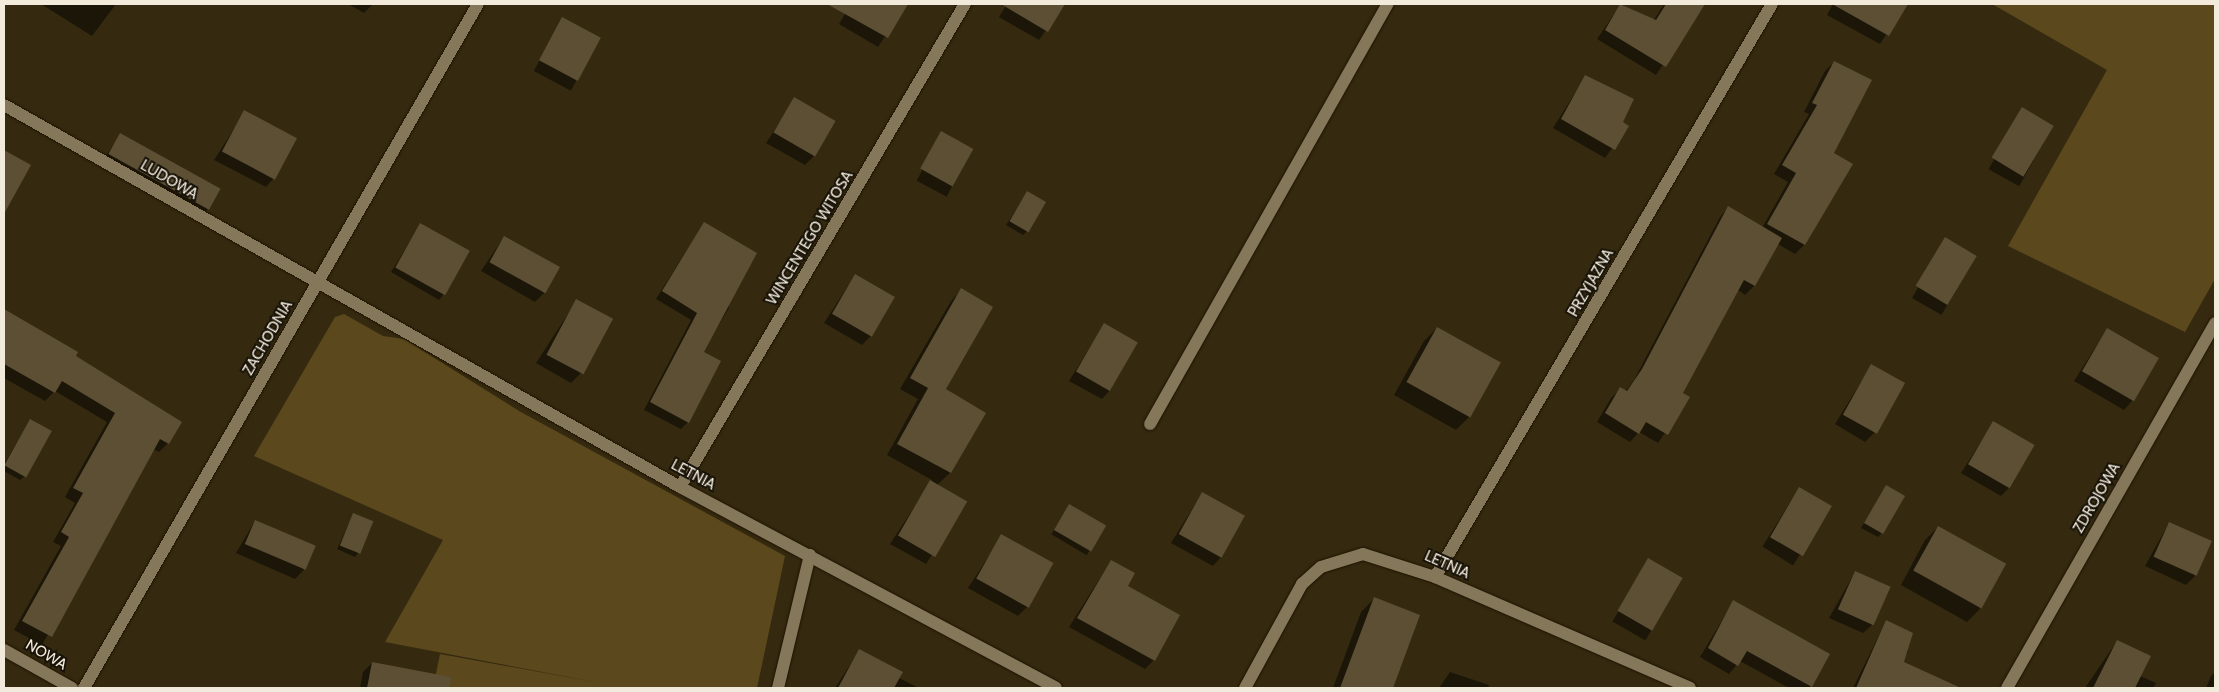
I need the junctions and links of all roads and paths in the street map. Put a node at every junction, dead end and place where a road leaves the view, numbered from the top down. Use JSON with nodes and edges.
{"nodes":[{"id":1,"x":478,"y":4,"type":"edge"},
{"id":2,"x":965,"y":4,"type":"edge"},
{"id":3,"x":1388,"y":4,"type":"edge"},
{"id":4,"x":1772,"y":4,"type":"edge"},
{"id":5,"x":4,"y":105,"type":"edge"},
{"id":6,"x":319,"y":283,"type":"junction"},
{"id":7,"x":2215,"y":324,"type":"edge"},
{"id":8,"x":1150,"y":424,"type":"dead end"},
{"id":9,"x":680,"y":487,"type":"junction"},
{"id":10,"x":810,"y":555,"type":"junction"},
{"id":11,"x":1435,"y":577,"type":"junction"},
{"id":12,"x":4,"y":650,"type":"edge"},
{"id":13,"x":72,"y":688,"type":"edge"},
{"id":14,"x":84,"y":688,"type":"edge"},
{"id":15,"x":778,"y":688,"type":"edge"},
{"id":16,"x":1056,"y":688,"type":"edge"},
{"id":17,"x":1245,"y":688,"type":"edge"},
{"id":18,"x":1690,"y":688,"type":"edge"},
{"id":19,"x":2008,"y":688,"type":"edge"}],
"edges":[{"from":1,"to":6,"type":"street","name":"ZACHODNIA"},
{"from":2,"to":9,"type":"street","name":"WINCENTEGO WITOSA"},
{"from":3,"to":8,"type":"street"},
{"from":4,"to":11,"type":"street","name":"PRZYJAZNA"},
{"from":5,"to":6,"type":"street","name":"LUDOWA"},
{"from":6,"to":9,"type":"street","name":"LETNIA"},
{"from":6,"to":14,"type":"street","name":"ZACHODNIA"},
{"from":7,"to":19,"type":"street","name":"ZDROJOWA"},
{"from":9,"to":10,"type":"street","name":"LETNIA"},
{"from":10,"to":15,"type":"street"},
{"from":10,"to":16,"type":"street","name":"LETNIA"},
{"from":11,"to":17,"type":"street","name":"LETNIA"},
{"from":11,"to":18,"type":"street","name":"LETNIA"},
{"from":12,"to":13,"type":"street","name":"NOWA"}]}
